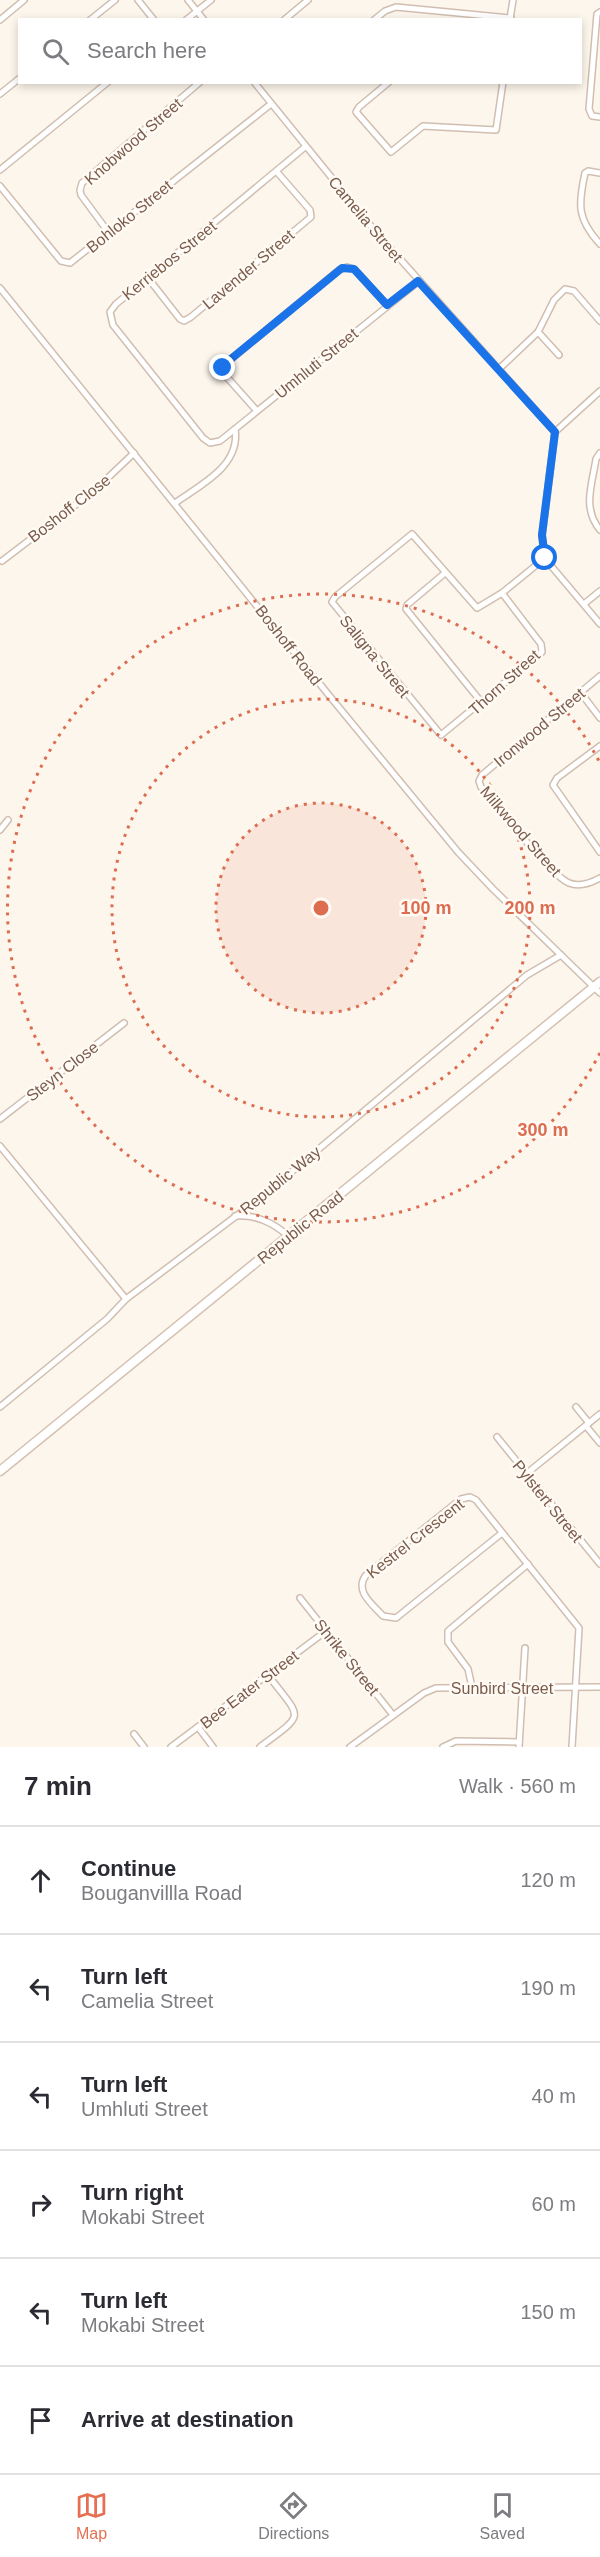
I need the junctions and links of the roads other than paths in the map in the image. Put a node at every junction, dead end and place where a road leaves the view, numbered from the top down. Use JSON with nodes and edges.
{"nodes":[{"id":1,"x":24,"y":0,"type":"edge"},
{"id":2,"x":115,"y":0,"type":"edge"},
{"id":3,"x":138,"y":0,"type":"edge"},
{"id":4,"x":188,"y":0,"type":"edge"},
{"id":5,"x":211,"y":0,"type":"edge"},
{"id":6,"x":308,"y":0,"type":"edge"},
{"id":7,"x":513,"y":0,"type":"edge"},
{"id":8,"x":197,"y":11,"type":"junction"},
{"id":9,"x":598,"y":13,"type":"edge"},
{"id":10,"x":92,"y":18,"type":"edge"},
{"id":11,"x":152,"y":18,"type":"edge"},
{"id":12,"x":188,"y":18,"type":"edge"},
{"id":13,"x":202,"y":18,"type":"edge"},
{"id":14,"x":286,"y":18,"type":"edge"},
{"id":15,"x":376,"y":18,"type":"edge"},
{"id":16,"x":500,"y":18,"type":"edge"},
{"id":17,"x":510,"y":18,"type":"edge"},
{"id":18,"x":0,"y":20,"type":"edge"},
{"id":19,"x":18,"y":80,"type":"edge"},
{"id":20,"x":106,"y":84,"type":"edge"},
{"id":21,"x":198,"y":84,"type":"edge"},
{"id":22,"x":256,"y":84,"type":"edge"},
{"id":23,"x":387,"y":84,"type":"edge"},
{"id":24,"x":503,"y":84,"type":"edge"},
{"id":25,"x":0,"y":94,"type":"edge"},
{"id":26,"x":271,"y":104,"type":"junction"},
{"id":27,"x":600,"y":117,"type":"edge"},
{"id":28,"x":305,"y":147,"type":"junction"},
{"id":29,"x":0,"y":170,"type":"edge"},
{"id":30,"x":277,"y":172,"type":"junction"},
{"id":31,"x":600,"y":173,"type":"edge"},
{"id":32,"x":0,"y":186,"type":"edge"},
{"id":33,"x":109,"y":233,"type":"junction"},
{"id":34,"x":600,"y":244,"type":"edge"},
{"id":35,"x":148,"y":278,"type":"junction"},
{"id":36,"x":418,"y":281,"type":"junction"},
{"id":37,"x":1,"y":292,"type":"edge"},
{"id":38,"x":387,"y":305,"type":"junction"},
{"id":39,"x":600,"y":321,"type":"edge"},
{"id":40,"x":538,"y":332,"type":"junction"},
{"id":41,"x":559,"y":355,"type":"dead end"},
{"id":42,"x":499,"y":369,"type":"junction"},
{"id":43,"x":600,"y":391,"type":"edge"},
{"id":44,"x":257,"y":411,"type":"junction"},
{"id":45,"x":235,"y":429,"type":"junction"},
{"id":46,"x":555,"y":432,"type":"junction"},
{"id":47,"x":213,"y":443,"type":"joint"},
{"id":48,"x":134,"y":453,"type":"junction"},
{"id":49,"x":600,"y":453,"type":"edge"},
{"id":50,"x":175,"y":503,"type":"junction"},
{"id":51,"x":600,"y":530,"type":"edge"},
{"id":52,"x":545,"y":558,"type":"junction"},
{"id":53,"x":2,"y":561,"type":"dead end"},
{"id":54,"x":445,"y":573,"type":"junction"},
{"id":55,"x":600,"y":591,"type":"edge"},
{"id":56,"x":502,"y":593,"type":"junction"},
{"id":57,"x":585,"y":604,"type":"junction"},
{"id":58,"x":600,"y":624,"type":"edge"},
{"id":59,"x":600,"y":676,"type":"edge"},
{"id":60,"x":580,"y":693,"type":"junction"},
{"id":61,"x":482,"y":703,"type":"junction"},
{"id":62,"x":600,"y":718,"type":"edge"},
{"id":63,"x":440,"y":735,"type":"joint"},
{"id":64,"x":600,"y":746,"type":"edge"},
{"id":65,"x":479,"y":780,"type":"joint"},
{"id":66,"x":8,"y":820,"type":"dead end"},
{"id":67,"x":0,"y":830,"type":"edge"},
{"id":68,"x":600,"y":852,"type":"edge"},
{"id":69,"x":600,"y":878,"type":"edge"},
{"id":70,"x":561,"y":955,"type":"junction"},
{"id":71,"x":598,"y":987,"type":"edge"},
{"id":72,"x":124,"y":1023,"type":"dead end"},
{"id":73,"x":0,"y":1119,"type":"edge"},
{"id":74,"x":0,"y":1146,"type":"edge"},
{"id":75,"x":235,"y":1216,"type":"junction"},
{"id":76,"x":288,"y":1236,"type":"junction"},
{"id":77,"x":126,"y":1299,"type":"junction"},
{"id":78,"x":0,"y":1407,"type":"edge"},
{"id":79,"x":576,"y":1407,"type":"dead end"},
{"id":80,"x":600,"y":1414,"type":"edge"},
{"id":81,"x":587,"y":1424,"type":"junction"},
{"id":82,"x":497,"y":1437,"type":"dead end"},
{"id":83,"x":600,"y":1443,"type":"edge"},
{"id":84,"x":0,"y":1471,"type":"edge"},
{"id":85,"x":526,"y":1474,"type":"junction"},
{"id":86,"x":502,"y":1533,"type":"junction"},
{"id":87,"x":528,"y":1564,"type":"junction"},
{"id":88,"x":600,"y":1564,"type":"edge"},
{"id":89,"x":300,"y":1598,"type":"dead end"},
{"id":90,"x":326,"y":1631,"type":"junction"},
{"id":91,"x":525,"y":1648,"type":"dead end"},
{"id":92,"x":268,"y":1675,"type":"junction"},
{"id":93,"x":472,"y":1687,"type":"junction"},
{"id":94,"x":576,"y":1687,"type":"junction"},
{"id":95,"x":600,"y":1687,"type":"edge"},
{"id":96,"x":523,"y":1688,"type":"junction"},
{"id":97,"x":393,"y":1715,"type":"junction"},
{"id":98,"x":198,"y":1727,"type":"junction"},
{"id":99,"x":134,"y":1734,"type":"dead end"},
{"id":100,"x":519,"y":1744,"type":"edge"},
{"id":101,"x":144,"y":1747,"type":"edge"},
{"id":102,"x":171,"y":1747,"type":"edge"},
{"id":103,"x":213,"y":1747,"type":"edge"},
{"id":104,"x":260,"y":1747,"type":"edge"},
{"id":105,"x":350,"y":1747,"type":"edge"},
{"id":106,"x":443,"y":1747,"type":"edge"},
{"id":107,"x":572,"y":1747,"type":"edge"}],
"edges":[{"from":1,"to":18,"type":"street"},
{"from":2,"to":10,"type":"street"},
{"from":3,"to":11,"type":"street"},
{"from":4,"to":8,"type":"street"},
{"from":5,"to":8,"type":"street"},
{"from":6,"to":14,"type":"street"},
{"from":7,"to":17,"type":"street"},
{"from":8,"to":12,"type":"street"},
{"from":8,"to":13,"type":"street"},
{"from":9,"to":27,"type":"street"},
{"from":15,"to":16,"type":"street"},
{"from":19,"to":25,"type":"street"},
{"from":20,"to":29,"type":"street"},
{"from":21,"to":33,"type":"street","name":"Knobwood Street"},
{"from":22,"to":26,"type":"street","name":"Camelia Street"},
{"from":23,"to":24,"type":"street"},
{"from":26,"to":28,"type":"street","name":"Camelia Street"},
{"from":26,"to":33,"type":"street","name":"Bohloko Street"},
{"from":28,"to":30,"type":"street","name":"Kerriebos Street"},
{"from":28,"to":36,"type":"street","name":"Camelia Street"},
{"from":30,"to":35,"type":"street","name":"Kerriebos Street"},
{"from":30,"to":35,"type":"street","name":"Lavender Street"},
{"from":31,"to":34,"type":"street"},
{"from":32,"to":33,"type":"street","name":"Bohloko Street"},
{"from":35,"to":47,"type":"street","name":"Kerriebos Street"},
{"from":36,"to":38,"type":"street","name":"Umhluti Street"},
{"from":36,"to":42,"type":"street","name":"Camelia Street"},
{"from":37,"to":48,"type":"street","name":"Boshoff Road"},
{"from":38,"to":44,"type":"street","name":"Umhluti Street"},
{"from":38,"to":44,"type":"street"},
{"from":39,"to":40,"type":"street"},
{"from":40,"to":41,"type":"street"},
{"from":40,"to":42,"type":"street"},
{"from":42,"to":46,"type":"street","name":"Camelia Street"},
{"from":43,"to":46,"type":"street"},
{"from":44,"to":45,"type":"street","name":"Umhluti Street"},
{"from":45,"to":47,"type":"street","name":"Umhluti Street"},
{"from":45,"to":50,"type":"street"},
{"from":46,"to":52,"type":"street"},
{"from":48,"to":50,"type":"street","name":"Boshoff Road"},
{"from":48,"to":53,"type":"street","name":"Boshoff Close"},
{"from":49,"to":51,"type":"street"},
{"from":50,"to":70,"type":"street","name":"Boshoff Road"},
{"from":52,"to":56,"type":"street"},
{"from":52,"to":57,"type":"street"},
{"from":54,"to":56,"type":"street"},
{"from":54,"to":61,"type":"street"},
{"from":54,"to":63,"type":"street","name":"Saligna Street"},
{"from":55,"to":57,"type":"street"},
{"from":56,"to":61,"type":"street","name":"Thorn Street"},
{"from":57,"to":58,"type":"street"},
{"from":59,"to":60,"type":"street","name":"Ironwood Street"},
{"from":60,"to":62,"type":"street"},
{"from":60,"to":65,"type":"street","name":"Ironwood Street"},
{"from":61,"to":63,"type":"street","name":"Thorn Street"},
{"from":64,"to":68,"type":"street"},
{"from":65,"to":69,"type":"street","name":"Milkwood Street"},
{"from":66,"to":67,"type":"street"},
{"from":70,"to":71,"type":"street","name":"Boshoff Road"},
{"from":70,"to":75,"type":"street","name":"Republic Way"},
{"from":71,"to":76,"type":"street","name":"Republic Road"},
{"from":72,"to":73,"type":"street","name":"Steyn Close"},
{"from":74,"to":77,"type":"street"},
{"from":75,"to":76,"type":"street"},
{"from":75,"to":77,"type":"street","name":"Republic Way"},
{"from":76,"to":84,"type":"street","name":"Republic Road"},
{"from":77,"to":78,"type":"street","name":"Republic Way"},
{"from":79,"to":81,"type":"street"},
{"from":80,"to":81,"type":"street"},
{"from":81,"to":83,"type":"street"},
{"from":81,"to":85,"type":"street"},
{"from":82,"to":85,"type":"street","name":"Pylstert Street"},
{"from":85,"to":88,"type":"street","name":"Pylstert Street"},
{"from":86,"to":86,"type":"street","name":"Kestrel Crescent"},
{"from":86,"to":87,"type":"street","name":"Kestrel Crescent"},
{"from":87,"to":93,"type":"street"},
{"from":87,"to":94,"type":"street","name":"Kestrel Crescent"},
{"from":89,"to":90,"type":"street","name":"Shrike Street"},
{"from":90,"to":92,"type":"street","name":"Bee Eater Street"},
{"from":90,"to":97,"type":"street","name":"Shrike Street"},
{"from":91,"to":96,"type":"street"},
{"from":92,"to":98,"type":"street","name":"Bee Eater Street"},
{"from":92,"to":104,"type":"street"},
{"from":93,"to":96,"type":"street","name":"Sunbird Street"},
{"from":93,"to":97,"type":"street","name":"Sunbird Street"},
{"from":94,"to":95,"type":"street","name":"Sunbird Street"},
{"from":94,"to":96,"type":"street","name":"Sunbird Street"},
{"from":94,"to":107,"type":"street","name":"Kestrel Crescent"},
{"from":96,"to":100,"type":"street"},
{"from":97,"to":105,"type":"street","name":"Sunbird Street"},
{"from":98,"to":102,"type":"street","name":"Bee Eater Street"},
{"from":98,"to":103,"type":"street"},
{"from":99,"to":101,"type":"street"},
{"from":100,"to":106,"type":"street"}]}
